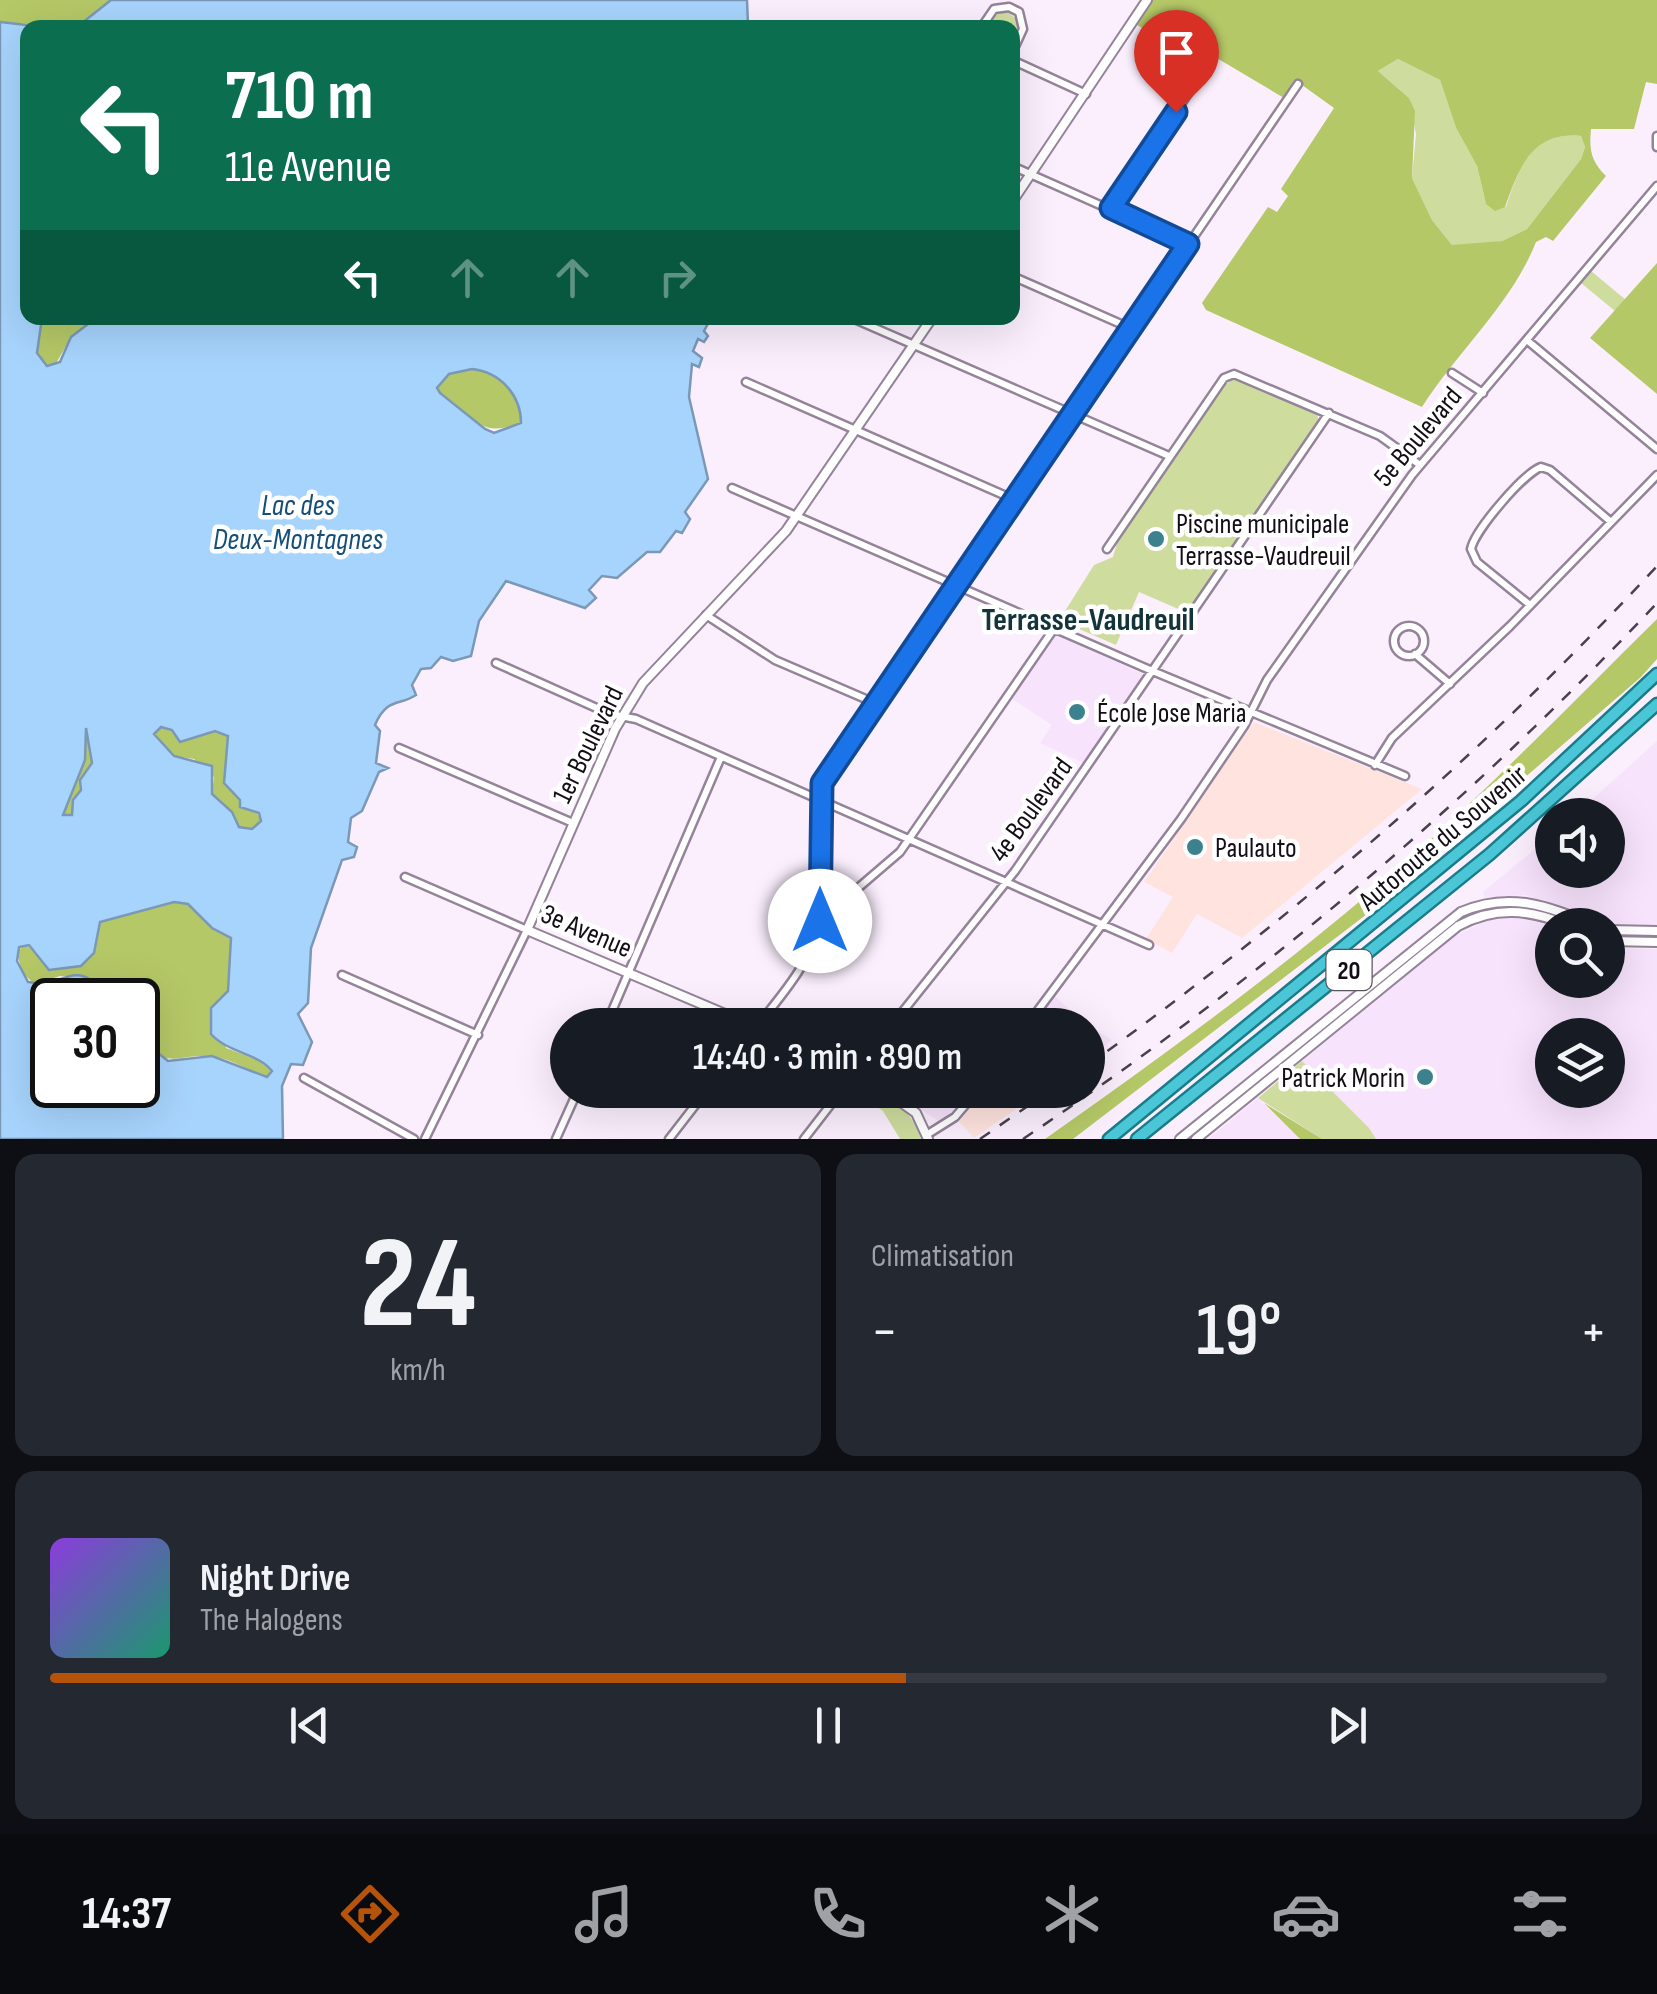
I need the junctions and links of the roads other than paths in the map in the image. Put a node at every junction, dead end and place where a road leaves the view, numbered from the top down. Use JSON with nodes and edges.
{"nodes":[{"id":1,"x":1147,"y":0,"type":"edge"},
{"id":2,"x":987,"y":20,"type":"edge"},
{"id":3,"x":1020,"y":36,"type":"edge"},
{"id":4,"x":1020,"y":60,"type":"edge"},
{"id":5,"x":1208,"y":64,"type":"dead end"},
{"id":6,"x":1298,"y":84,"type":"dead end"},
{"id":7,"x":1086,"y":94,"type":"junction"},
{"id":8,"x":1657,"y":136,"type":"edge"},
{"id":9,"x":1657,"y":147,"type":"edge"},
{"id":10,"x":1020,"y":169,"type":"edge"},
{"id":11,"x":1032,"y":174,"type":"junction"},
{"id":12,"x":1657,"y":186,"type":"edge"},
{"id":13,"x":1020,"y":191,"type":"edge"},
{"id":14,"x":1111,"y":208,"type":"junction"},
{"id":15,"x":1188,"y":244,"type":"junction"},
{"id":16,"x":1020,"y":280,"type":"edge"},
{"id":17,"x":869,"y":325,"type":"edge"},
{"id":18,"x":927,"y":325,"type":"edge"},
{"id":19,"x":1130,"y":328,"type":"junction"},
{"id":20,"x":1528,"y":341,"type":"junction"},
{"id":21,"x":914,"y":344,"type":"junction"},
{"id":22,"x":1452,"y":372,"type":"dead end"},
{"id":23,"x":746,"y":382,"type":"dead end"},
{"id":24,"x":1483,"y":393,"type":"junction"},
{"id":25,"x":1329,"y":413,"type":"junction"},
{"id":26,"x":1072,"y":414,"type":"junction"},
{"id":27,"x":856,"y":430,"type":"junction"},
{"id":28,"x":1657,"y":449,"type":"edge"},
{"id":29,"x":1170,"y":456,"type":"junction"},
{"id":30,"x":1420,"y":465,"type":"junction"},
{"id":31,"x":1657,"y":474,"type":"edge"},
{"id":32,"x":732,"y":488,"type":"dead end"},
{"id":33,"x":1013,"y":499,"type":"junction"},
{"id":34,"x":797,"y":516,"type":"junction"},
{"id":35,"x":1611,"y":522,"type":"junction"},
{"id":36,"x":1107,"y":549,"type":"dead end"},
{"id":37,"x":956,"y":584,"type":"junction"},
{"id":38,"x":1530,"y":605,"type":"junction"},
{"id":39,"x":704,"y":614,"type":"junction"},
{"id":40,"x":1051,"y":626,"type":"junction"},
{"id":41,"x":1415,"y":654,"type":"junction"},
{"id":42,"x":496,"y":663,"type":"dead end"},
{"id":43,"x":1155,"y":671,"type":"junction"},
{"id":44,"x":1655,"y":680,"type":"edge"},
{"id":45,"x":1450,"y":684,"type":"junction"},
{"id":46,"x":875,"y":703,"type":"junction"},
{"id":47,"x":1657,"y":704,"type":"edge"},
{"id":48,"x":1248,"y":712,"type":"junction"},
{"id":49,"x":622,"y":716,"type":"junction"},
{"id":50,"x":399,"y":748,"type":"dead end"},
{"id":51,"x":720,"y":757,"type":"junction"},
{"id":52,"x":1375,"y":765,"type":"junction"},
{"id":53,"x":1405,"y":776,"type":"dead end"},
{"id":54,"x":819,"y":799,"type":"junction"},
{"id":55,"x":574,"y":823,"type":"junction"},
{"id":56,"x":910,"y":839,"type":"junction"},
{"id":57,"x":405,"y":877,"type":"dead end"},
{"id":58,"x":1006,"y":880,"type":"junction"},
{"id":59,"x":1537,"y":908,"type":"edge"},
{"id":60,"x":820,"y":915,"type":"junction"},
{"id":61,"x":1535,"y":915,"type":"edge"},
{"id":62,"x":1104,"y":924,"type":"junction"},
{"id":63,"x":527,"y":930,"type":"junction"},
{"id":64,"x":1625,"y":930,"type":"edge"},
{"id":65,"x":1657,"y":931,"type":"edge"},
{"id":66,"x":1625,"y":941,"type":"edge"},
{"id":67,"x":1657,"y":942,"type":"edge"},
{"id":68,"x":1149,"y":945,"type":"dead end"},
{"id":69,"x":628,"y":972,"type":"junction"},
{"id":70,"x":342,"y":974,"type":"dead end"},
{"id":71,"x":613,"y":1008,"type":"edge"},
{"id":72,"x":714,"y":1008,"type":"edge"},
{"id":73,"x":767,"y":1008,"type":"edge"},
{"id":74,"x":905,"y":1008,"type":"edge"},
{"id":75,"x":1040,"y":1008,"type":"edge"},
{"id":76,"x":478,"y":1034,"type":"junction"},
{"id":77,"x":304,"y":1078,"type":"dead end"},
{"id":78,"x":570,"y":1108,"type":"edge"},
{"id":79,"x":693,"y":1108,"type":"edge"},
{"id":80,"x":828,"y":1108,"type":"edge"},
{"id":81,"x":911,"y":1108,"type":"edge"},
{"id":82,"x":963,"y":1108,"type":"edge"},
{"id":83,"x":928,"y":1136,"type":"edge"},
{"id":84,"x":414,"y":1139,"type":"edge"},
{"id":85,"x":424,"y":1139,"type":"edge"},
{"id":86,"x":556,"y":1139,"type":"edge"},
{"id":87,"x":668,"y":1139,"type":"edge"},
{"id":88,"x":804,"y":1139,"type":"edge"},
{"id":89,"x":1109,"y":1139,"type":"edge"},
{"id":90,"x":1137,"y":1139,"type":"edge"},
{"id":91,"x":1180,"y":1139,"type":"edge"},
{"id":92,"x":1196,"y":1139,"type":"edge"}],
"edges":[{"from":1,"to":7,"type":"street"},
{"from":2,"to":3,"type":"street"},
{"from":4,"to":7,"type":"street"},
{"from":5,"to":14,"type":"street"},
{"from":6,"to":15,"type":"street"},
{"from":7,"to":11,"type":"street"},
{"from":8,"to":9,"type":"street"},
{"from":10,"to":11,"type":"street"},
{"from":11,"to":13,"type":"street"},
{"from":11,"to":14,"type":"street"},
{"from":12,"to":20,"type":"street","name":"5e Boulevard"},
{"from":14,"to":15,"type":"street"},
{"from":15,"to":19,"type":"street"},
{"from":16,"to":19,"type":"street"},
{"from":17,"to":21,"type":"street"},
{"from":18,"to":21,"type":"street","name":"1er Boulevard"},
{"from":19,"to":26,"type":"street"},
{"from":20,"to":24,"type":"street","name":"5e Boulevard"},
{"from":20,"to":28,"type":"street"},
{"from":21,"to":26,"type":"street"},
{"from":21,"to":27,"type":"street","name":"1er Boulevard"},
{"from":22,"to":24,"type":"street"},
{"from":23,"to":27,"type":"street"},
{"from":24,"to":30,"type":"street","name":"5e Boulevard"},
{"from":25,"to":29,"type":"street"},
{"from":25,"to":30,"type":"street"},
{"from":25,"to":43,"type":"street","name":"4e Boulevard"},
{"from":26,"to":29,"type":"street"},
{"from":26,"to":33,"type":"street"},
{"from":27,"to":33,"type":"street"},
{"from":27,"to":34,"type":"street","name":"1er Boulevard"},
{"from":29,"to":36,"type":"street"},
{"from":30,"to":48,"type":"street","name":"5e Boulevard"},
{"from":31,"to":35,"type":"street"},
{"from":32,"to":34,"type":"street"},
{"from":33,"to":37,"type":"street"},
{"from":34,"to":37,"type":"street"},
{"from":34,"to":39,"type":"street","name":"1er Boulevard"},
{"from":35,"to":38,"type":"street"},
{"from":35,"to":38,"type":"street"},
{"from":37,"to":40,"type":"street"},
{"from":37,"to":46,"type":"street"},
{"from":38,"to":45,"type":"street"},
{"from":39,"to":46,"type":"street"},
{"from":39,"to":49,"type":"street","name":"1er Boulevard"},
{"from":40,"to":43,"type":"street"},
{"from":40,"to":56,"type":"street"},
{"from":41,"to":41,"type":"street"},
{"from":41,"to":45,"type":"street"},
{"from":42,"to":49,"type":"street"},
{"from":43,"to":48,"type":"street"},
{"from":43,"to":58,"type":"street","name":"4e Boulevard"},
{"from":44,"to":89,"type":"highway","name":"Autoroute du Souvenir","number":"20"},
{"from":45,"to":52,"type":"street"},
{"from":46,"to":54,"type":"street"},
{"from":47,"to":90,"type":"highway","name":"Autoroute du Souvenir","number":"20"},
{"from":48,"to":52,"type":"street"},
{"from":48,"to":62,"type":"street","name":"5e Boulevard"},
{"from":49,"to":51,"type":"street"},
{"from":49,"to":55,"type":"street","name":"1er Boulevard"},
{"from":50,"to":55,"type":"street"},
{"from":51,"to":54,"type":"street"},
{"from":51,"to":69,"type":"street"},
{"from":52,"to":53,"type":"street"},
{"from":54,"to":56,"type":"street"},
{"from":54,"to":60,"type":"street"},
{"from":55,"to":63,"type":"street","name":"1er Boulevard"},
{"from":56,"to":58,"type":"street"},
{"from":56,"to":60,"type":"street"},
{"from":57,"to":63,"type":"street","name":"3e Avenue"},
{"from":58,"to":62,"type":"street"},
{"from":58,"to":74,"type":"street","name":"4e Boulevard"},
{"from":59,"to":91,"type":"street"},
{"from":60,"to":73,"type":"street"},
{"from":61,"to":92,"type":"street"},
{"from":62,"to":68,"type":"street"},
{"from":62,"to":75,"type":"street","name":"5e Boulevard"},
{"from":63,"to":69,"type":"street","name":"3e Avenue"},
{"from":63,"to":76,"type":"street","name":"1er Boulevard"},
{"from":64,"to":65,"type":"street"},
{"from":66,"to":67,"type":"street"},
{"from":69,"to":71,"type":"street"},
{"from":69,"to":72,"type":"street","name":"3e Avenue"},
{"from":70,"to":76,"type":"street"},
{"from":76,"to":85,"type":"street","name":"1er Boulevard"},
{"from":77,"to":84,"type":"street"},
{"from":78,"to":86,"type":"street"},
{"from":79,"to":87,"type":"street"},
{"from":80,"to":88,"type":"street"},
{"from":81,"to":83,"type":"street"},
{"from":82,"to":83,"type":"street"}]}
